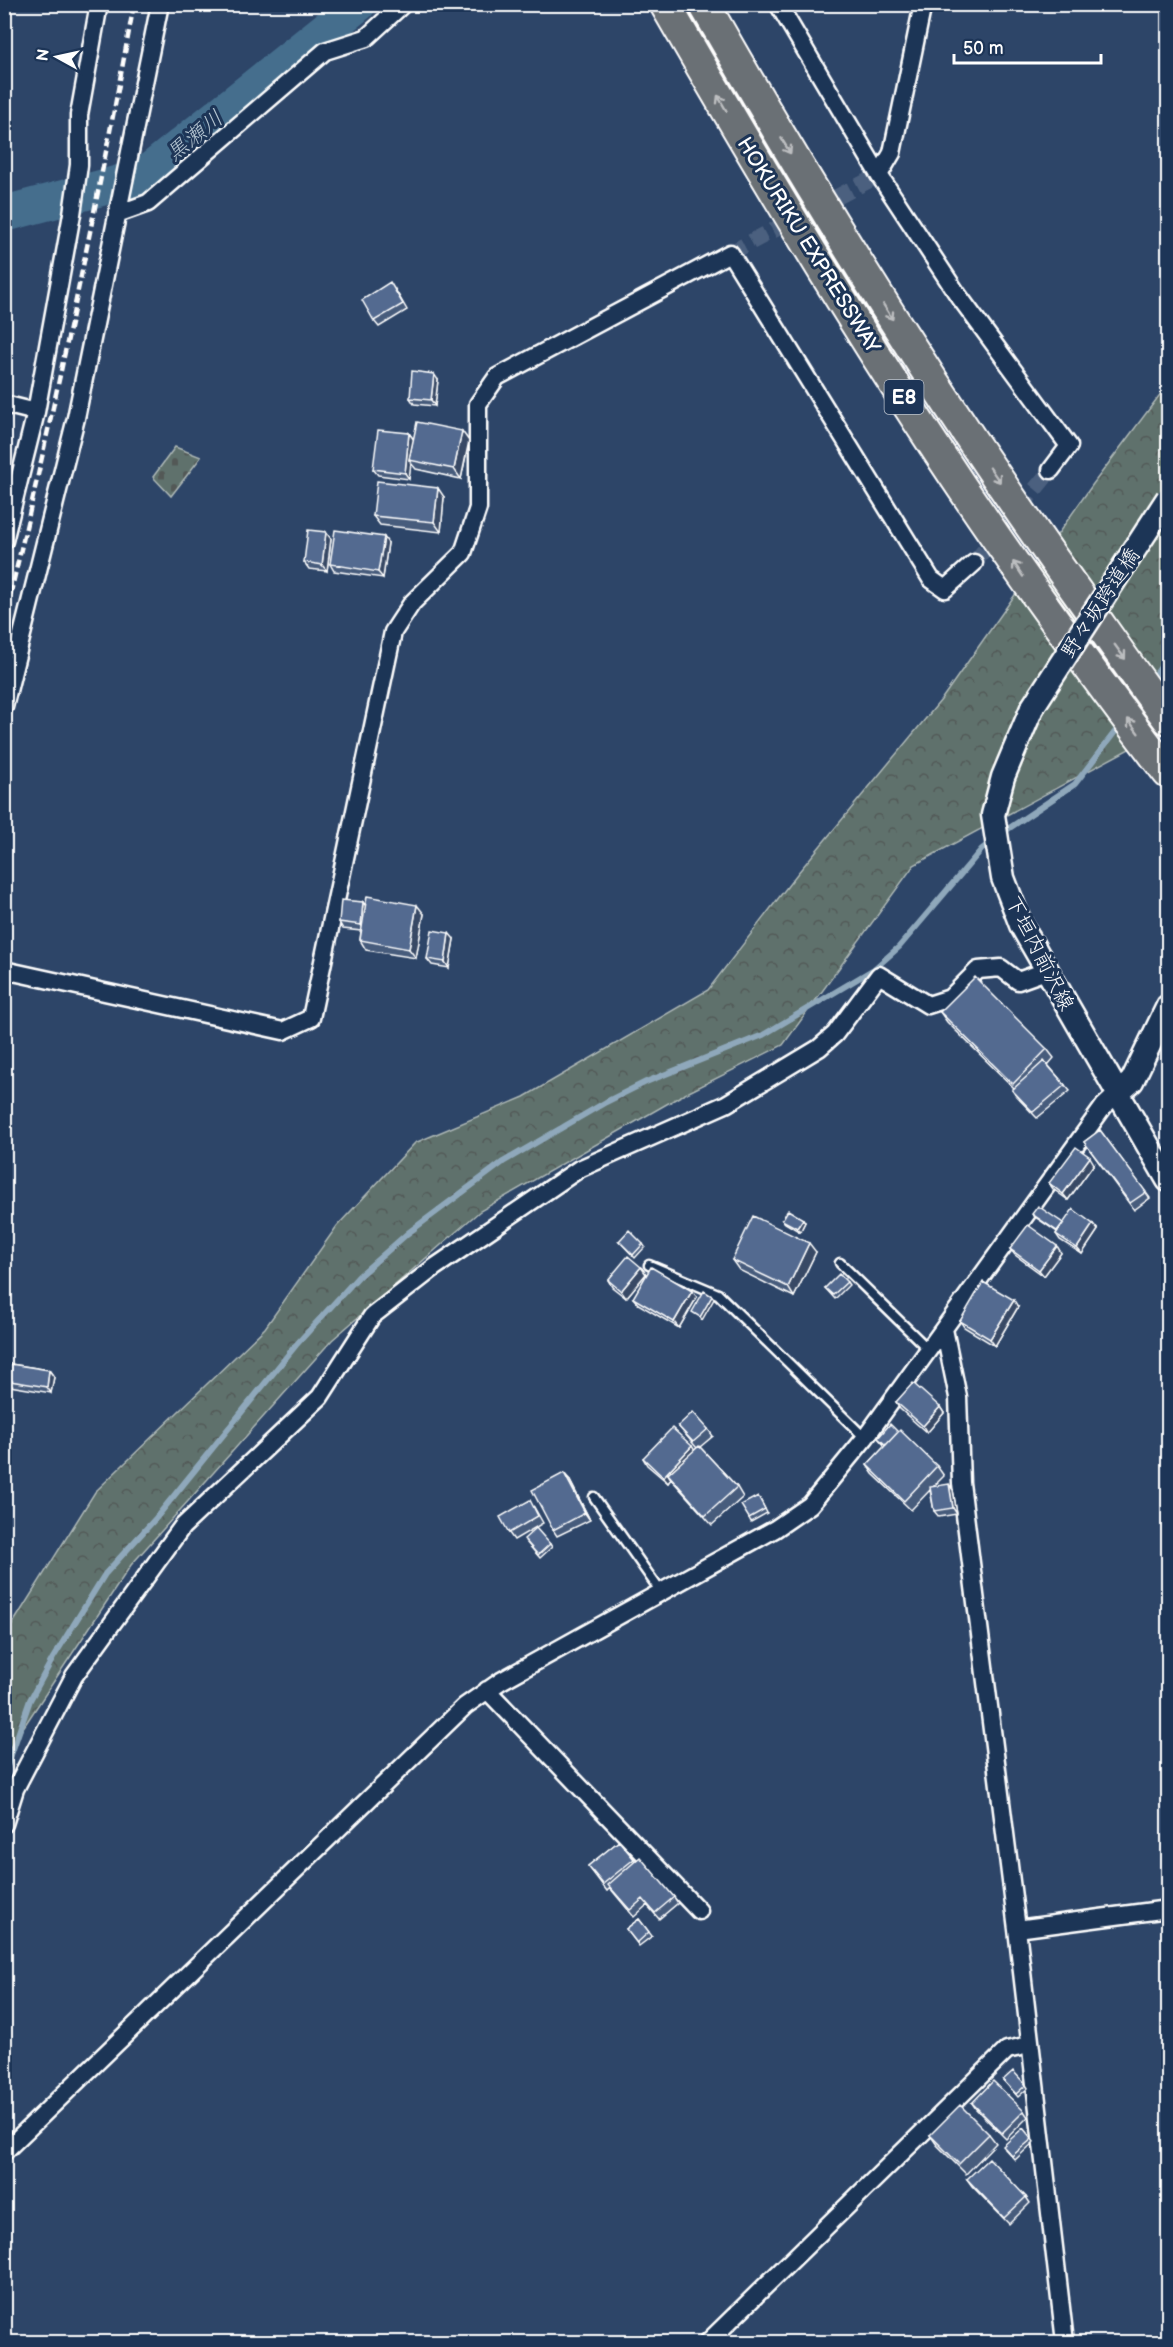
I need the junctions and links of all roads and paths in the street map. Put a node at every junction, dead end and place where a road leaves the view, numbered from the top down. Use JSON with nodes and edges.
{"nodes":[{"id":1,"x":99,"y":4,"type":"edge"},
{"id":2,"x":160,"y":4,"type":"edge"},
{"id":3,"x":403,"y":4,"type":"edge"},
{"id":4,"x":665,"y":4,"type":"edge"},
{"id":5,"x":704,"y":4,"type":"edge"},
{"id":6,"x":778,"y":4,"type":"edge"},
{"id":7,"x":923,"y":4,"type":"edge"},
{"id":8,"x":879,"y":175,"type":"junction"},
{"id":9,"x":118,"y":208,"type":"junction"},
{"id":10,"x":4,"y":404,"type":"edge"},
{"id":11,"x":36,"y":411,"type":"junction"},
{"id":12,"x":1051,"y":470,"type":"tunnel mouth"},
{"id":13,"x":1168,"y":498,"type":"edge"},
{"id":14,"x":4,"y":542,"type":"edge"},
{"id":15,"x":974,"y":563,"type":"tunnel mouth"},
{"id":16,"x":4,"y":707,"type":"edge"},
{"id":17,"x":1032,"y":708,"type":"joint"},
{"id":18,"x":1168,"y":719,"type":"edge"},
{"id":19,"x":1168,"y":773,"type":"edge"},
{"id":20,"x":4,"y":970,"type":"edge"},
{"id":21,"x":1046,"y":971,"type":"junction"},
{"id":22,"x":1168,"y":1006,"type":"edge"},
{"id":23,"x":1117,"y":1094,"type":"junction"},
{"id":24,"x":1168,"y":1180,"type":"edge"},
{"id":25,"x":840,"y":1263,"type":"dead end"},
{"id":26,"x":649,"y":1265,"type":"edge"},
{"id":27,"x":944,"y":1329,"type":"junction"},
{"id":28,"x":929,"y":1350,"type":"junction"},
{"id":29,"x":865,"y":1438,"type":"junction"},
{"id":30,"x":594,"y":1497,"type":"dead end"},
{"id":31,"x":661,"y":1592,"type":"junction"},
{"id":32,"x":487,"y":1690,"type":"junction"},
{"id":33,"x":4,"y":1824,"type":"edge"},
{"id":34,"x":1168,"y":1909,"type":"edge"},
{"id":35,"x":699,"y":1911,"type":"dead end"},
{"id":36,"x":1017,"y":1929,"type":"junction"},
{"id":37,"x":1029,"y":2045,"type":"junction"},
{"id":38,"x":4,"y":2152,"type":"edge"},
{"id":39,"x":708,"y":2343,"type":"edge"},
{"id":40,"x":1065,"y":2343,"type":"edge"}],
"edges":[{"from":1,"to":11,"type":"street"},
{"from":2,"to":9,"type":"street"},
{"from":3,"to":9,"type":"street"},
{"from":19,"to":4,"type":"highway","name":"HOKURIKU EXPRESSWAY","number":"E8","one_way":true},
{"from":5,"to":18,"type":"highway","name":"HOKURIKU EXPRESSWAY","number":"E8","one_way":true},
{"from":6,"to":8,"type":"street"},
{"from":7,"to":8,"type":"street"},
{"from":8,"to":12,"type":"street"},
{"from":9,"to":16,"type":"street"},
{"from":10,"to":11,"type":"street"},
{"from":11,"to":14,"type":"street"},
{"from":13,"to":17,"type":"main road","name":"野々坂跨道橋","bridge":true},
{"from":15,"to":20,"type":"street"},
{"from":17,"to":21,"type":"main road","name":"下垣内前沢線"},
{"from":21,"to":23,"type":"main road","name":"下垣内前沢線"},
{"from":21,"to":33,"type":"street"},
{"from":22,"to":23,"type":"main road"},
{"from":23,"to":24,"type":"main road","name":"下垣内前沢線"},
{"from":23,"to":27,"type":"street"},
{"from":25,"to":28,"type":"lane"},
{"from":26,"to":29,"type":"lane"},
{"from":27,"to":28,"type":"street"},
{"from":27,"to":36,"type":"street"},
{"from":28,"to":29,"type":"street"},
{"from":29,"to":31,"type":"street"},
{"from":30,"to":31,"type":"lane"},
{"from":31,"to":32,"type":"street"},
{"from":32,"to":35,"type":"street"},
{"from":32,"to":38,"type":"street"},
{"from":34,"to":36,"type":"street"},
{"from":36,"to":37,"type":"street"},
{"from":37,"to":39,"type":"street"},
{"from":37,"to":40,"type":"street"}]}
